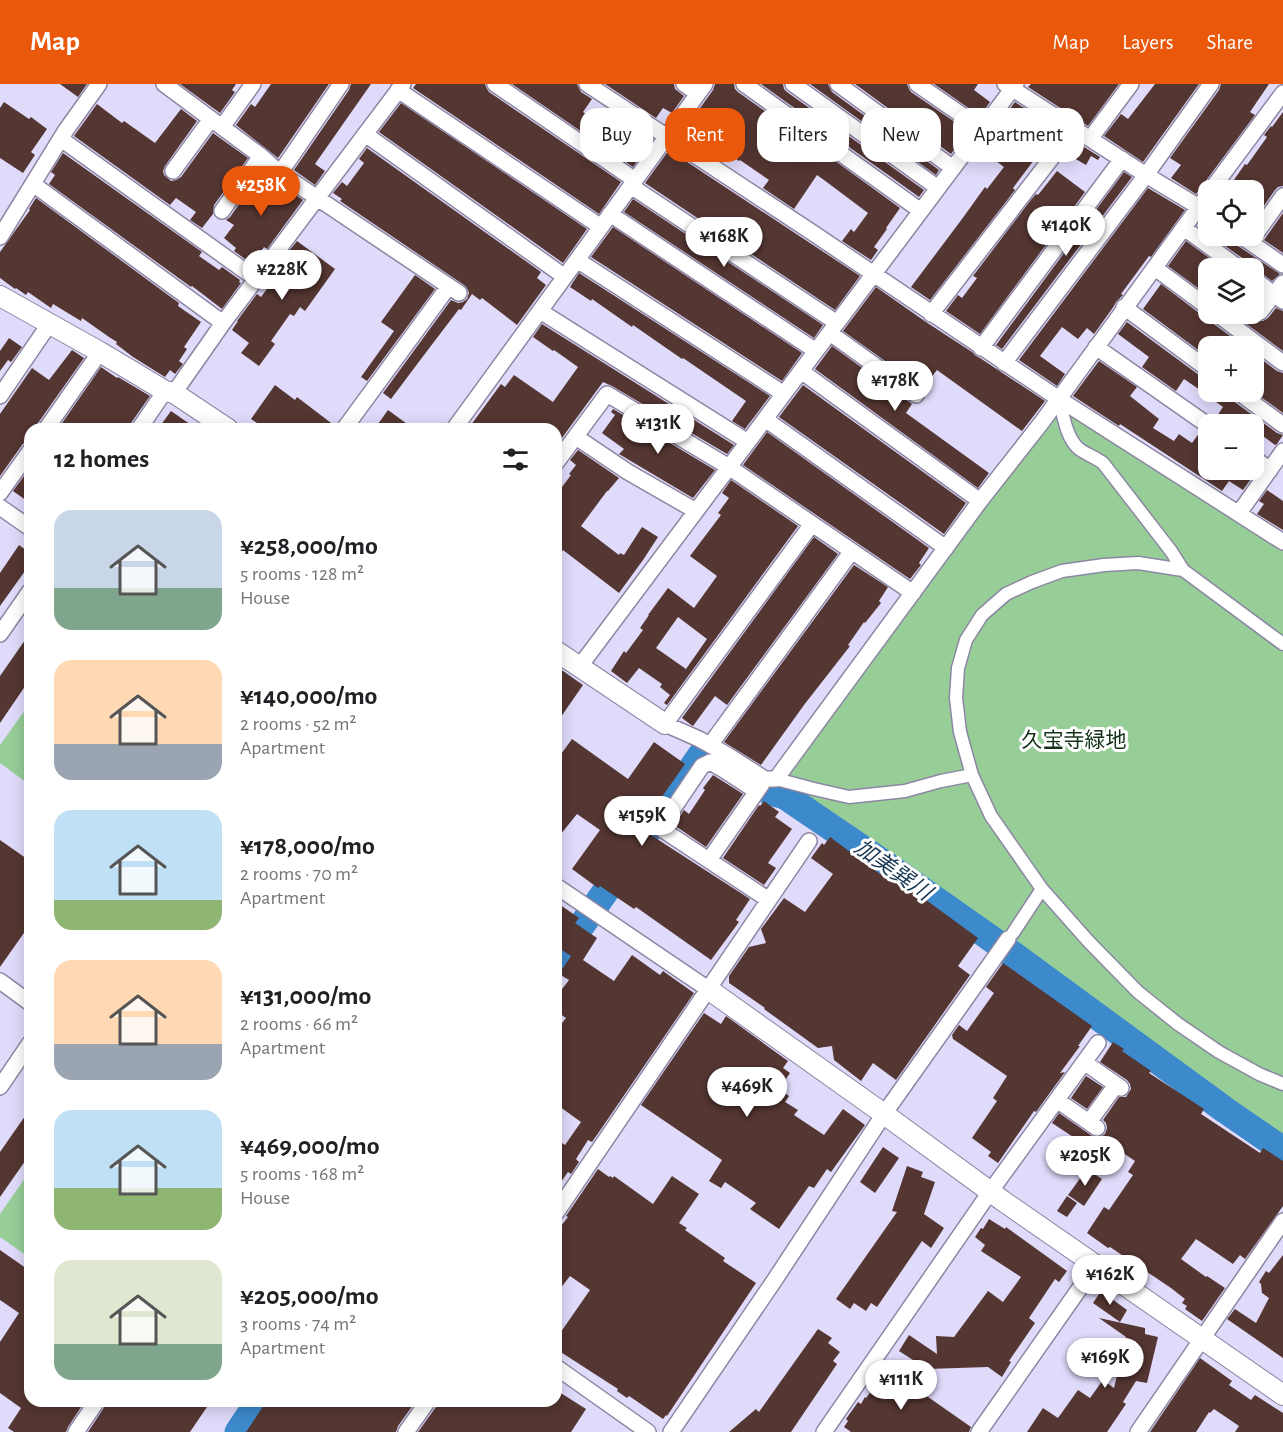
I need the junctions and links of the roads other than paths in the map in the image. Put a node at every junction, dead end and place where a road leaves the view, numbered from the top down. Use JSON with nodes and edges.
{"nodes":[{"id":1,"x":99,"y":84,"type":"edge"},
{"id":2,"x":253,"y":84,"type":"edge"},
{"id":3,"x":341,"y":84,"type":"edge"},
{"id":4,"x":495,"y":84,"type":"edge"},
{"id":5,"x":587,"y":84,"type":"edge"},
{"id":6,"x":684,"y":84,"type":"edge"},
{"id":7,"x":744,"y":84,"type":"edge"},
{"id":8,"x":793,"y":84,"type":"edge"},
{"id":9,"x":838,"y":84,"type":"edge"},
{"id":10,"x":918,"y":84,"type":"edge"},
{"id":11,"x":1131,"y":84,"type":"edge"},
{"id":12,"x":1211,"y":84,"type":"edge"},
{"id":13,"x":168,"y":85,"type":"edge"},
{"id":14,"x":1011,"y":86,"type":"edge"},
{"id":15,"x":400,"y":87,"type":"edge"},
{"id":16,"x":701,"y":89,"type":"edge"},
{"id":17,"x":1283,"y":93,"type":"edge"},
{"id":18,"x":687,"y":108,"type":"edge"},
{"id":19,"x":996,"y":108,"type":"edge"},
{"id":20,"x":1043,"y":108,"type":"edge"},
{"id":21,"x":953,"y":109,"type":"edge"},
{"id":22,"x":217,"y":123,"type":"junction"},
{"id":23,"x":365,"y":134,"type":"junction"},
{"id":24,"x":1084,"y":135,"type":"edge"},
{"id":25,"x":665,"y":136,"type":"edge"},
{"id":26,"x":665,"y":138,"type":"edge"},
{"id":27,"x":61,"y":139,"type":"junction"},
{"id":28,"x":1090,"y":139,"type":"junction"},
{"id":29,"x":261,"y":156,"type":"junction"},
{"id":30,"x":1122,"y":159,"type":"junction"},
{"id":31,"x":704,"y":162,"type":"edge"},
{"id":32,"x":957,"y":162,"type":"edge"},
{"id":33,"x":1048,"y":162,"type":"edge"},
{"id":34,"x":953,"y":168,"type":"junction"},
{"id":35,"x":173,"y":171,"type":"dead end"},
{"id":36,"x":280,"y":173,"type":"junction"},
{"id":37,"x":1146,"y":175,"type":"junction"},
{"id":38,"x":1219,"y":180,"type":"edge"},
{"id":39,"x":633,"y":183,"type":"junction"},
{"id":40,"x":33,"y":184,"type":"junction"},
{"id":41,"x":938,"y":188,"type":"junction"},
{"id":42,"x":1283,"y":196,"type":"edge"},
{"id":43,"x":317,"y":197,"type":"junction"},
{"id":44,"x":1198,"y":206,"type":"edge"},
{"id":45,"x":222,"y":211,"type":"dead end"},
{"id":46,"x":921,"y":211,"type":"junction"},
{"id":47,"x":1198,"y":215,"type":"edge"},
{"id":48,"x":1264,"y":218,"type":"edge"},
{"id":49,"x":605,"y":221,"type":"junction"},
{"id":50,"x":1184,"y":228,"type":"junction"},
{"id":51,"x":0,"y":237,"type":"edge"},
{"id":52,"x":1256,"y":246,"type":"edge"},
{"id":53,"x":1225,"y":258,"type":"edge"},
{"id":54,"x":577,"y":260,"type":"junction"},
{"id":55,"x":1283,"y":265,"type":"edge"},
{"id":56,"x":1155,"y":268,"type":"junction"},
{"id":57,"x":873,"y":274,"type":"junction"},
{"id":58,"x":565,"y":277,"type":"junction"},
{"id":59,"x":256,"y":279,"type":"junction"},
{"id":60,"x":1264,"y":284,"type":"edge"},
{"id":61,"x":1280,"y":293,"type":"edge"},
{"id":62,"x":0,"y":296,"type":"edge"},
{"id":63,"x":1198,"y":300,"type":"edge"},
{"id":64,"x":1124,"y":307,"type":"junction"},
{"id":65,"x":1264,"y":308,"type":"edge"},
{"id":66,"x":540,"y":311,"type":"junction"},
{"id":67,"x":931,"y":314,"type":"junction"},
{"id":68,"x":50,"y":323,"type":"junction"},
{"id":69,"x":223,"y":323,"type":"junction"},
{"id":70,"x":1230,"y":324,"type":"edge"},
{"id":71,"x":833,"y":328,"type":"junction"},
{"id":72,"x":1096,"y":347,"type":"junction"},
{"id":73,"x":981,"y":348,"type":"junction"},
{"id":74,"x":816,"y":351,"type":"junction"},
{"id":75,"x":100,"y":352,"type":"junction"},
{"id":76,"x":1198,"y":362,"type":"edge"},
{"id":77,"x":1004,"y":363,"type":"junction"},
{"id":78,"x":1283,"y":363,"type":"edge"},
{"id":79,"x":801,"y":371,"type":"junction"},
{"id":80,"x":169,"y":392,"type":"junction"},
{"id":81,"x":784,"y":394,"type":"junction"},
{"id":82,"x":916,"y":395,"type":"dead end"},
{"id":83,"x":0,"y":396,"type":"edge"},
{"id":84,"x":1059,"y":399,"type":"junction"},
{"id":85,"x":1252,"y":402,"type":"edge"},
{"id":86,"x":1198,"y":418,"type":"edge"},
{"id":87,"x":765,"y":420,"type":"junction"},
{"id":88,"x":50,"y":423,"type":"edge"},
{"id":89,"x":144,"y":423,"type":"edge"},
{"id":90,"x":218,"y":423,"type":"edge"},
{"id":91,"x":349,"y":423,"type":"edge"},
{"id":92,"x":458,"y":423,"type":"edge"},
{"id":93,"x":1283,"y":425,"type":"edge"},
{"id":94,"x":576,"y":436,"type":"junction"},
{"id":95,"x":748,"y":442,"type":"junction"},
{"id":96,"x":1283,"y":451,"type":"edge"},
{"id":97,"x":562,"y":455,"type":"edge"},
{"id":98,"x":24,"y":459,"type":"edge"},
{"id":99,"x":1264,"y":466,"type":"edge"},
{"id":100,"x":729,"y":467,"type":"junction"},
{"id":101,"x":1270,"y":470,"type":"junction"},
{"id":102,"x":0,"y":493,"type":"edge"},
{"id":103,"x":980,"y":501,"type":"junction"},
{"id":104,"x":0,"y":507,"type":"edge"},
{"id":105,"x":696,"y":511,"type":"junction"},
{"id":106,"x":1239,"y":513,"type":"junction"},
{"id":107,"x":24,"y":524,"type":"edge"},
{"id":108,"x":812,"y":524,"type":"junction"},
{"id":109,"x":1283,"y":542,"type":"edge"},
{"id":110,"x":946,"y":548,"type":"junction"},
{"id":111,"x":852,"y":551,"type":"junction"},
{"id":112,"x":1183,"y":570,"type":"junction"},
{"id":113,"x":913,"y":593,"type":"junction"},
{"id":114,"x":24,"y":600,"type":"edge"},
{"id":115,"x":0,"y":634,"type":"edge"},
{"id":116,"x":1283,"y":644,"type":"edge"},
{"id":117,"x":562,"y":655,"type":"edge"},
{"id":118,"x":580,"y":666,"type":"junction"},
{"id":119,"x":665,"y":724,"type":"junction"},
{"id":120,"x":710,"y":745,"type":"junction"},
{"id":121,"x":972,"y":775,"type":"junction"},
{"id":122,"x":766,"y":783,"type":"junction"},
{"id":123,"x":809,"y":841,"type":"dead end"},
{"id":124,"x":709,"y":860,"type":"junction"},
{"id":125,"x":1042,"y":889,"type":"junction"},
{"id":126,"x":562,"y":890,"type":"edge"},
{"id":127,"x":768,"y":900,"type":"junction"},
{"id":128,"x":1010,"y":936,"type":"joint"},
{"id":129,"x":0,"y":981,"type":"edge"},
{"id":130,"x":708,"y":989,"type":"junction"},
{"id":131,"x":24,"y":999,"type":"edge"},
{"id":132,"x":1098,"y":1043,"type":"dead end"},
{"id":133,"x":24,"y":1052,"type":"edge"},
{"id":134,"x":1084,"y":1062,"type":"junction"},
{"id":135,"x":1283,"y":1084,"type":"edge"},
{"id":136,"x":0,"y":1088,"type":"edge"},
{"id":137,"x":1057,"y":1100,"type":"junction"},
{"id":138,"x":884,"y":1114,"type":"junction"},
{"id":139,"x":990,"y":1192,"type":"junction"},
{"id":140,"x":562,"y":1204,"type":"edge"},
{"id":141,"x":1283,"y":1221,"type":"edge"},
{"id":142,"x":1096,"y":1265,"type":"junction"},
{"id":143,"x":1202,"y":1338,"type":"junction"},
{"id":144,"x":562,"y":1371,"type":"edge"},
{"id":145,"x":1283,"y":1395,"type":"edge"},
{"id":146,"x":93,"y":1407,"type":"edge"},
{"id":147,"x":424,"y":1407,"type":"edge"},
{"id":148,"x":76,"y":1432,"type":"edge"},
{"id":149,"x":406,"y":1432,"type":"edge"},
{"id":150,"x":648,"y":1432,"type":"edge"},
{"id":151,"x":670,"y":1432,"type":"edge"},
{"id":152,"x":824,"y":1432,"type":"edge"},
{"id":153,"x":979,"y":1432,"type":"edge"},
{"id":154,"x":1138,"y":1432,"type":"edge"}],
"edges":[{"from":1,"to":27,"type":"street"},
{"from":2,"to":22,"type":"street"},
{"from":3,"to":36,"type":"street"},
{"from":4,"to":39,"type":"street"},
{"from":5,"to":25,"type":"street"},
{"from":6,"to":16,"type":"street"},
{"from":7,"to":46,"type":"street"},
{"from":8,"to":41,"type":"street"},
{"from":9,"to":34,"type":"street"},
{"from":10,"to":21,"type":"street"},
{"from":11,"to":28,"type":"street"},
{"from":12,"to":37,"type":"street"},
{"from":13,"to":22,"type":"street"},
{"from":14,"to":19,"type":"street"},
{"from":14,"to":20,"type":"street"},
{"from":15,"to":23,"type":"street"},
{"from":15,"to":49,"type":"street"},
{"from":16,"to":18,"type":"street"},
{"from":17,"to":38,"type":"street"},
{"from":22,"to":29,"type":"street"},
{"from":22,"to":35,"type":"street"},
{"from":23,"to":43,"type":"street"},
{"from":23,"to":58,"type":"street"},
{"from":24,"to":28,"type":"street"},
{"from":26,"to":39,"type":"street"},
{"from":27,"to":40,"type":"street"},
{"from":27,"to":59,"type":"street"},
{"from":28,"to":30,"type":"street"},
{"from":29,"to":36,"type":"street"},
{"from":29,"to":45,"type":"street"},
{"from":30,"to":37,"type":"street"},
{"from":30,"to":73,"type":"street"},
{"from":31,"to":57,"type":"street"},
{"from":32,"to":34,"type":"street"},
{"from":33,"to":67,"type":"street"},
{"from":34,"to":41,"type":"street"},
{"from":36,"to":43,"type":"street"},
{"from":37,"to":44,"type":"street"},
{"from":37,"to":77,"type":"street"},
{"from":39,"to":49,"type":"street"},
{"from":39,"to":71,"type":"street"},
{"from":40,"to":51,"type":"street"},
{"from":40,"to":69,"type":"street"},
{"from":41,"to":46,"type":"street"},
{"from":42,"to":48,"type":"street"},
{"from":43,"to":59,"type":"street"},
{"from":43,"to":91,"type":"street"},
{"from":46,"to":57,"type":"street"},
{"from":47,"to":50,"type":"street"},
{"from":49,"to":54,"type":"street"},
{"from":49,"to":74,"type":"street"},
{"from":50,"to":53,"type":"street"},
{"from":50,"to":56,"type":"street"},
{"from":52,"to":55,"type":"street"},
{"from":54,"to":58,"type":"street"},
{"from":54,"to":81,"type":"street"},
{"from":56,"to":63,"type":"street"},
{"from":56,"to":64,"type":"street"},
{"from":57,"to":67,"type":"street"},
{"from":57,"to":71,"type":"street"},
{"from":58,"to":66,"type":"street"},
{"from":59,"to":69,"type":"street"},
{"from":60,"to":61,"type":"street"},
{"from":61,"to":65,"type":"street"},
{"from":62,"to":68,"type":"street"},
{"from":64,"to":72,"type":"street"},
{"from":64,"to":76,"type":"street"},
{"from":66,"to":92,"type":"street"},
{"from":66,"to":95,"type":"street"},
{"from":67,"to":73,"type":"street"},
{"from":68,"to":75,"type":"street"},
{"from":68,"to":83,"type":"street"},
{"from":69,"to":80,"type":"street"},
{"from":70,"to":78,"type":"street"},
{"from":71,"to":74,"type":"street"},
{"from":71,"to":82,"type":"street"},
{"from":72,"to":84,"type":"street"},
{"from":72,"to":86,"type":"street"},
{"from":73,"to":77,"type":"street"},
{"from":74,"to":79,"type":"street"},
{"from":75,"to":80,"type":"street"},
{"from":75,"to":88,"type":"street"},
{"from":77,"to":84,"type":"street"},
{"from":79,"to":81,"type":"street"},
{"from":79,"to":103,"type":"street"},
{"from":80,"to":89,"type":"street"},
{"from":80,"to":90,"type":"street"},
{"from":81,"to":87,"type":"street"},
{"from":84,"to":103,"type":"street"},
{"from":84,"to":106,"type":"street"},
{"from":84,"to":112,"type":"street"},
{"from":85,"to":93,"type":"street"},
{"from":87,"to":95,"type":"street"},
{"from":87,"to":110,"type":"street"},
{"from":94,"to":97,"type":"street"},
{"from":94,"to":100,"type":"street"},
{"from":94,"to":105,"type":"street"},
{"from":95,"to":100,"type":"street"},
{"from":96,"to":101,"type":"street"},
{"from":98,"to":102,"type":"street"},
{"from":99,"to":101,"type":"street"},
{"from":100,"to":105,"type":"street"},
{"from":100,"to":108,"type":"street"},
{"from":101,"to":106,"type":"street"},
{"from":103,"to":110,"type":"street"},
{"from":104,"to":107,"type":"street"},
{"from":105,"to":118,"type":"street"},
{"from":106,"to":109,"type":"street"},
{"from":108,"to":111,"type":"street"},
{"from":108,"to":119,"type":"street"},
{"from":110,"to":113,"type":"street"},
{"from":111,"to":113,"type":"street"},
{"from":111,"to":120,"type":"street"},
{"from":112,"to":116,"type":"street"},
{"from":112,"to":121,"type":"street"},
{"from":113,"to":122,"type":"street"},
{"from":114,"to":115,"type":"street"},
{"from":117,"to":118,"type":"street"},
{"from":118,"to":119,"type":"street"},
{"from":119,"to":120,"type":"street"},
{"from":120,"to":122,"type":"street"},
{"from":121,"to":122,"type":"street"},
{"from":121,"to":125,"type":"street"},
{"from":122,"to":124,"type":"street"},
{"from":122,"to":124,"type":"street"},
{"from":123,"to":127,"type":"street"},
{"from":124,"to":127,"type":"street"},
{"from":125,"to":128,"type":"street"},
{"from":125,"to":135,"type":"street"},
{"from":126,"to":130,"type":"street"},
{"from":127,"to":130,"type":"street"},
{"from":128,"to":138,"type":"street"},
{"from":129,"to":131,"type":"street"},
{"from":130,"to":138,"type":"street"},
{"from":130,"to":140,"type":"street"},
{"from":132,"to":134,"type":"street"},
{"from":133,"to":136,"type":"street"},
{"from":134,"to":137,"type":"street"},
{"from":134,"to":137,"type":"street"},
{"from":137,"to":139,"type":"street"},
{"from":138,"to":139,"type":"street"},
{"from":138,"to":151,"type":"street"},
{"from":139,"to":142,"type":"street"},
{"from":139,"to":152,"type":"street"},
{"from":141,"to":143,"type":"street"},
{"from":142,"to":143,"type":"street"},
{"from":142,"to":153,"type":"street"},
{"from":143,"to":145,"type":"street"},
{"from":143,"to":154,"type":"street"},
{"from":144,"to":150,"type":"street"},
{"from":146,"to":148,"type":"street"},
{"from":147,"to":149,"type":"street"}]}
